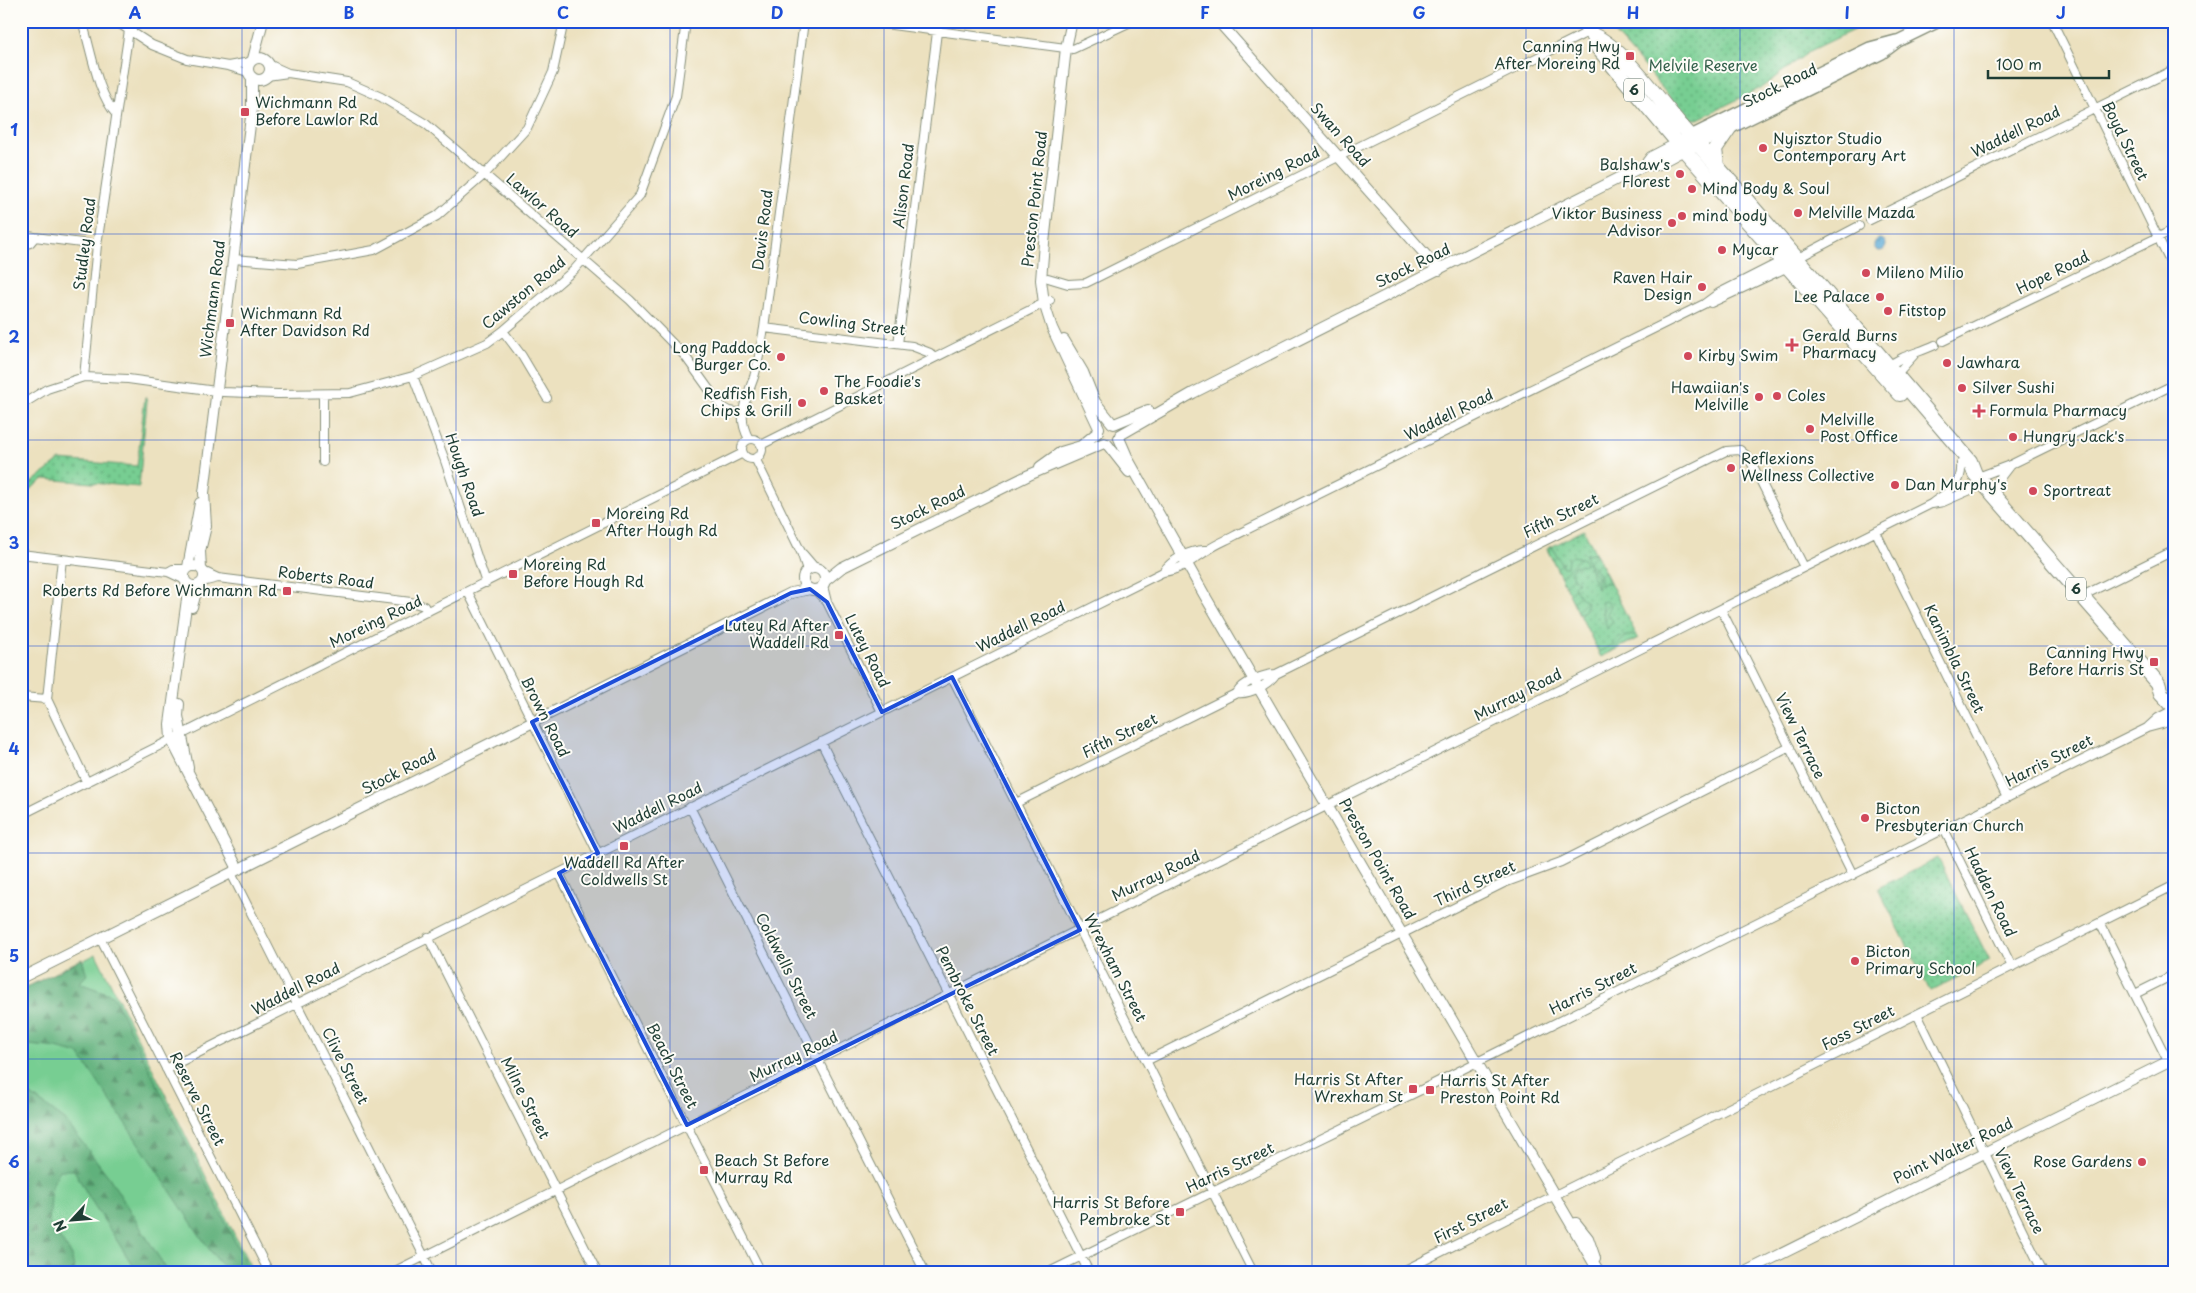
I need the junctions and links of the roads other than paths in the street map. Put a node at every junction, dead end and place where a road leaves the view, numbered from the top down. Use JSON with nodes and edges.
{"nodes":[{"id":1,"x":82,"y":21,"type":"edge"},
{"id":2,"x":114,"y":21,"type":"edge"},
{"id":3,"x":263,"y":21,"type":"edge"},
{"id":4,"x":564,"y":21,"type":"edge"},
{"id":5,"x":686,"y":21,"type":"edge"},
{"id":6,"x":804,"y":21,"type":"edge"},
{"id":7,"x":862,"y":21,"type":"edge"},
{"id":8,"x":926,"y":21,"type":"edge"},
{"id":9,"x":1072,"y":21,"type":"edge"},
{"id":10,"x":1078,"y":21,"type":"edge"},
{"id":11,"x":1133,"y":21,"type":"edge"},
{"id":12,"x":1218,"y":21,"type":"edge"},
{"id":13,"x":1939,"y":21,"type":"edge"},
{"id":14,"x":2052,"y":21,"type":"edge"},
{"id":15,"x":1588,"y":29,"type":"edge"},
{"id":16,"x":129,"y":30,"type":"junction"},
{"id":17,"x":926,"y":30,"type":"junction"},
{"id":18,"x":937,"y":32,"type":"junction"},
{"id":19,"x":1898,"y":41,"type":"junction"},
{"id":20,"x":1069,"y":49,"type":"junction"},
{"id":21,"x":256,"y":66,"type":"junction"},
{"id":22,"x":2175,"y":69,"type":"edge"},
{"id":23,"x":288,"y":73,"type":"junction"},
{"id":24,"x":265,"y":77,"type":"junction"},
{"id":25,"x":252,"y":109,"type":"junction"},
{"id":26,"x":2094,"y":109,"type":"junction"},
{"id":27,"x":116,"y":114,"type":"junction"},
{"id":28,"x":1730,"y":127,"type":"junction"},
{"id":29,"x":1694,"y":139,"type":"junction"},
{"id":30,"x":1681,"y":146,"type":"junction"},
{"id":31,"x":1340,"y":156,"type":"junction"},
{"id":32,"x":1717,"y":166,"type":"junction"},
{"id":33,"x":485,"y":174,"type":"junction"},
{"id":34,"x":1870,"y":220,"type":"dead end"},
{"id":35,"x":1859,"y":226,"type":"dead end"},
{"id":36,"x":2175,"y":229,"type":"edge"},
{"id":37,"x":21,"y":235,"type":"edge"},
{"id":38,"x":35,"y":237,"type":"junction"},
{"id":39,"x":2158,"y":238,"type":"junction"},
{"id":40,"x":21,"y":245,"type":"edge"},
{"id":41,"x":97,"y":245,"type":"junction"},
{"id":42,"x":233,"y":259,"type":"junction"},
{"id":43,"x":583,"y":260,"type":"junction"},
{"id":44,"x":1789,"y":262,"type":"junction"},
{"id":45,"x":1439,"y":270,"type":"junction"},
{"id":46,"x":2175,"y":272,"type":"edge"},
{"id":47,"x":1048,"y":278,"type":"junction"},
{"id":48,"x":1047,"y":302,"type":"junction"},
{"id":49,"x":764,"y":328,"type":"junction"},
{"id":50,"x":503,"y":331,"type":"junction"},
{"id":51,"x":1943,"y":341,"type":"dead end"},
{"id":52,"x":898,"y":344,"type":"junction"},
{"id":53,"x":1935,"y":345,"type":"dead end"},
{"id":54,"x":1914,"y":355,"type":"junction"},
{"id":55,"x":932,"y":358,"type":"junction"},
{"id":56,"x":1888,"y":374,"type":"junction"},
{"id":57,"x":413,"y":376,"type":"junction"},
{"id":58,"x":84,"y":377,"type":"junction"},
{"id":59,"x":2175,"y":384,"type":"edge"},
{"id":60,"x":217,"y":391,"type":"junction"},
{"id":61,"x":1193,"y":393,"type":"junction"},
{"id":62,"x":323,"y":394,"type":"junction"},
{"id":63,"x":547,"y":398,"type":"dead end"},
{"id":64,"x":21,"y":405,"type":"edge"},
{"id":65,"x":742,"y":413,"type":"junction"},
{"id":66,"x":1113,"y":423,"type":"junction"},
{"id":67,"x":1099,"y":430,"type":"junction"},
{"id":68,"x":1119,"y":436,"type":"junction"},
{"id":69,"x":749,"y":439,"type":"junction"},
{"id":70,"x":1106,"y":443,"type":"junction"},
{"id":71,"x":761,"y":445,"type":"junction"},
{"id":72,"x":743,"y":453,"type":"junction"},
{"id":73,"x":755,"y":458,"type":"junction"},
{"id":74,"x":323,"y":462,"type":"dead end"},
{"id":75,"x":1961,"y":464,"type":"junction"},
{"id":76,"x":2010,"y":465,"type":"junction"},
{"id":77,"x":1029,"y":475,"type":"junction"},
{"id":78,"x":1979,"y":478,"type":"junction"},
{"id":79,"x":204,"y":493,"type":"junction"},
{"id":80,"x":1994,"y":496,"type":"junction"},
{"id":81,"x":1931,"y":504,"type":"junction"},
{"id":82,"x":1876,"y":532,"type":"junction"},
{"id":83,"x":2175,"y":550,"type":"edge"},
{"id":84,"x":21,"y":554,"type":"edge"},
{"id":85,"x":62,"y":559,"type":"junction"},
{"id":86,"x":1184,"y":561,"type":"junction"},
{"id":87,"x":1804,"y":567,"type":"junction"},
{"id":88,"x":188,"y":568,"type":"junction"},
{"id":89,"x":840,"y":568,"type":"junction"},
{"id":90,"x":202,"y":570,"type":"junction"},
{"id":91,"x":812,"y":571,"type":"junction"},
{"id":92,"x":168,"y":572,"type":"junction"},
{"id":93,"x":218,"y":578,"type":"junction"},
{"id":94,"x":186,"y":582,"type":"junction"},
{"id":95,"x":486,"y":583,"type":"junction"},
{"id":96,"x":200,"y":584,"type":"junction"},
{"id":97,"x":818,"y":586,"type":"junction"},
{"id":98,"x":468,"y":592,"type":"junction"},
{"id":99,"x":791,"y":593,"type":"junction"},
{"id":100,"x":2082,"y":596,"type":"junction"},
{"id":101,"x":1721,"y":609,"type":"junction"},
{"id":102,"x":427,"y":612,"type":"junction"},
{"id":103,"x":952,"y":677,"type":"junction"},
{"id":104,"x":2158,"y":683,"type":"junction"},
{"id":105,"x":1256,"y":684,"type":"junction"},
{"id":106,"x":2175,"y":695,"type":"edge"},
{"id":107,"x":21,"y":697,"type":"edge"},
{"id":108,"x":47,"y":698,"type":"junction"},
{"id":109,"x":2175,"y":709,"type":"edge"},
{"id":110,"x":882,"y":712,"type":"junction"},
{"id":111,"x":2175,"y":718,"type":"edge"},
{"id":112,"x":532,"y":722,"type":"junction"},
{"id":113,"x":2146,"y":728,"type":"junction"},
{"id":114,"x":182,"y":734,"type":"junction"},
{"id":115,"x":171,"y":739,"type":"junction"},
{"id":116,"x":821,"y":742,"type":"junction"},
{"id":117,"x":1790,"y":747,"type":"junction"},
{"id":118,"x":189,"y":771,"type":"junction"},
{"id":119,"x":87,"y":783,"type":"junction"},
{"id":120,"x":2007,"y":798,"type":"junction"},
{"id":121,"x":1016,"y":803,"type":"junction"},
{"id":122,"x":1328,"y":806,"type":"junction"},
{"id":123,"x":690,"y":807,"type":"junction"},
{"id":124,"x":21,"y":815,"type":"edge"},
{"id":125,"x":1944,"y":829,"type":"junction"},
{"id":126,"x":598,"y":853,"type":"junction"},
{"id":127,"x":235,"y":871,"type":"junction"},
{"id":128,"x":559,"y":873,"type":"junction"},
{"id":129,"x":1853,"y":874,"type":"junction"},
{"id":130,"x":2174,"y":888,"type":"edge"},
{"id":131,"x":2100,"y":923,"type":"junction"},
{"id":132,"x":1080,"y":930,"type":"junction"},
{"id":133,"x":1403,"y":934,"type":"junction"},
{"id":134,"x":100,"y":938,"type":"junction"},
{"id":135,"x":428,"y":938,"type":"junction"},
{"id":136,"x":2012,"y":966,"type":"junction"},
{"id":137,"x":2175,"y":974,"type":"edge"},
{"id":138,"x":21,"y":978,"type":"edge"},
{"id":139,"x":2135,"y":994,"type":"junction"},
{"id":140,"x":949,"y":995,"type":"junction"},
{"id":141,"x":297,"y":1004,"type":"junction"},
{"id":142,"x":1917,"y":1014,"type":"junction"},
{"id":143,"x":2171,"y":1059,"type":"edge"},
{"id":144,"x":818,"y":1060,"type":"junction"},
{"id":145,"x":1146,"y":1061,"type":"junction"},
{"id":146,"x":1478,"y":1062,"type":"junction"},
{"id":147,"x":166,"y":1069,"type":"junction"},
{"id":148,"x":687,"y":1125,"type":"junction"},
{"id":149,"x":1985,"y":1152,"type":"junction"},
{"id":150,"x":556,"y":1190,"type":"junction"},
{"id":151,"x":1213,"y":1192,"type":"junction"},
{"id":152,"x":1556,"y":1194,"type":"junction"},
{"id":153,"x":424,"y":1256,"type":"junction"},
{"id":154,"x":1081,"y":1256,"type":"junction"},
{"id":155,"x":269,"y":1272,"type":"edge"},
{"id":156,"x":393,"y":1272,"type":"edge"},
{"id":157,"x":432,"y":1272,"type":"edge"},
{"id":158,"x":597,"y":1272,"type":"edge"},
{"id":159,"x":761,"y":1272,"type":"edge"},
{"id":160,"x":925,"y":1272,"type":"edge"},
{"id":161,"x":1050,"y":1272,"type":"edge"},
{"id":162,"x":1089,"y":1272,"type":"edge"},
{"id":163,"x":1253,"y":1272,"type":"edge"},
{"id":164,"x":1400,"y":1272,"type":"edge"},
{"id":165,"x":1599,"y":1272,"type":"edge"},
{"id":166,"x":1604,"y":1272,"type":"edge"},
{"id":167,"x":1745,"y":1272,"type":"edge"},
{"id":168,"x":2043,"y":1272,"type":"edge"}],
"edges":[{"from":1,"to":27,"type":"street"},
{"from":2,"to":16,"type":"street","name":"Lawlor Road"},
{"from":3,"to":21,"type":"street","name":"Wichmann Road"},
{"from":4,"to":33,"type":"street"},
{"from":5,"to":43,"type":"street","name":"Cawston Road"},
{"from":6,"to":49,"type":"street","name":"Davis Road"},
{"from":7,"to":17,"type":"street"},
{"from":8,"to":17,"type":"street"},
{"from":9,"to":20,"type":"street","name":"Preston Point Road"},
{"from":10,"to":20,"type":"street","name":"Preston Point Road"},
{"from":11,"to":20,"type":"street"},
{"from":12,"to":31,"type":"street","name":"Swan Road"},
{"from":13,"to":19,"type":"main road","name":"Stock Road"},
{"from":14,"to":26,"type":"street","name":"Boyd Street"},
{"from":15,"to":29,"type":"highway","number":"6"},
{"from":15,"to":30,"type":"highway","number":"6"},
{"from":15,"to":31,"type":"street","name":"Moreing Road"},
{"from":16,"to":21,"type":"street","name":"Lawlor Road"},
{"from":16,"to":27,"type":"street","name":"Studley Road"},
{"from":17,"to":18,"type":"street"},
{"from":18,"to":20,"type":"street"},
{"from":18,"to":52,"type":"street","name":"Alison Road"},
{"from":19,"to":28,"type":"main road","name":"Stock Road"},
{"from":19,"to":29,"type":"main road","name":"Stock Road"},
{"from":20,"to":47,"type":"street","name":"Preston Point Road"},
{"from":20,"to":48,"type":"street","name":"Preston Point Road"},
{"from":21,"to":23,"type":"street","name":"Lawlor Road"},
{"from":21,"to":24,"type":"street"},
{"from":21,"to":24,"type":"street","name":"Wichmann Road"},
{"from":21,"to":25,"type":"street","name":"Wichmann Road"},
{"from":22,"to":26,"type":"street","name":"Waddell Road"},
{"from":23,"to":24,"type":"street","name":"Lawlor Road"},
{"from":23,"to":33,"type":"street","name":"Lawlor Road"},
{"from":24,"to":25,"type":"street","name":"Wichmann Road"},
{"from":25,"to":42,"type":"street","name":"Wichmann Road"},
{"from":26,"to":34,"type":"street","name":"Waddell Road"},
{"from":26,"to":39,"type":"street","name":"Boyd Street"},
{"from":27,"to":41,"type":"street","name":"Studley Road"},
{"from":28,"to":29,"type":"main road","name":"Stock Road"},
{"from":28,"to":32,"type":"highway"},
{"from":29,"to":30,"type":"main road","name":"Stock Road"},
{"from":29,"to":32,"type":"highway","number":"6"},
{"from":30,"to":44,"type":"highway","number":"6"},
{"from":30,"to":45,"type":"street","name":"Stock Road"},
{"from":31,"to":45,"type":"street","name":"Swan Road"},
{"from":31,"to":47,"type":"street","name":"Moreing Road"},
{"from":32,"to":44,"type":"highway","number":"6"},
{"from":33,"to":42,"type":"street"},
{"from":33,"to":43,"type":"street","name":"Lawlor Road"},
{"from":35,"to":44,"type":"street","name":"Waddell Road"},
{"from":36,"to":39,"type":"street","name":"Hope Road"},
{"from":37,"to":38,"type":"street"},
{"from":38,"to":40,"type":"street"},
{"from":38,"to":41,"type":"street"},
{"from":39,"to":46,"type":"street","name":"Boyd Street"},
{"from":39,"to":51,"type":"street","name":"Hope Road"},
{"from":41,"to":58,"type":"street","name":"Studley Road"},
{"from":42,"to":60,"type":"street","name":"Wichmann Road"},
{"from":43,"to":50,"type":"street","name":"Cawston Road"},
{"from":43,"to":65,"type":"street","name":"Lawlor Road"},
{"from":44,"to":56,"type":"highway","number":"6"},
{"from":44,"to":86,"type":"street","name":"Waddell Road"},
{"from":45,"to":61,"type":"street","name":"Stock Road"},
{"from":47,"to":48,"type":"street","name":"Preston Point Road"},
{"from":48,"to":55,"type":"street"},
{"from":48,"to":66,"type":"street","name":"Preston Point Road"},
{"from":48,"to":67,"type":"street","name":"Preston Point Road"},
{"from":49,"to":52,"type":"street","name":"Cowling Street"},
{"from":49,"to":65,"type":"street","name":"Davis Road"},
{"from":50,"to":57,"type":"street","name":"Cawston Road"},
{"from":50,"to":63,"type":"street"},
{"from":52,"to":55,"type":"street","name":"Cowling Street"},
{"from":53,"to":54,"type":"street"},
{"from":54,"to":56,"type":"street"},
{"from":54,"to":56,"type":"street"},
{"from":55,"to":71,"type":"street"},
{"from":56,"to":75,"type":"highway","number":"6"},
{"from":56,"to":78,"type":"highway","number":"6"},
{"from":57,"to":62,"type":"street","name":"Cawston Road"},
{"from":57,"to":95,"type":"street","name":"Hough Road"},
{"from":58,"to":60,"type":"street","name":"Cawston Road"},
{"from":58,"to":64,"type":"street","name":"Cawston Road"},
{"from":59,"to":76,"type":"street","name":"Murray Road"},
{"from":60,"to":62,"type":"street","name":"Cawston Road"},
{"from":60,"to":79,"type":"street","name":"Wichmann Road"},
{"from":61,"to":66,"type":"street","name":"Stock Road"},
{"from":61,"to":68,"type":"street","name":"Stock Road"},
{"from":62,"to":74,"type":"street"},
{"from":65,"to":69,"type":"street"},
{"from":66,"to":67,"type":"street","name":"Stock Road"},
{"from":66,"to":68,"type":"street"},
{"from":67,"to":70,"type":"street"},
{"from":67,"to":77,"type":"street","name":"Stock Road"},
{"from":68,"to":70,"type":"street","name":"Stock Road"},
{"from":68,"to":86,"type":"street","name":"Preston Point Road"},
{"from":69,"to":71,"type":"street"},
{"from":69,"to":72,"type":"street"},
{"from":70,"to":77,"type":"street","name":"Stock Road"},
{"from":70,"to":86,"type":"street","name":"Preston Point Road"},
{"from":71,"to":73,"type":"street"},
{"from":72,"to":73,"type":"street"},
{"from":72,"to":95,"type":"street","name":"Moreing Road"},
{"from":73,"to":91,"type":"street"},
{"from":75,"to":78,"type":"highway","number":"6"},
{"from":75,"to":81,"type":"street","name":"Murray Road"},
{"from":76,"to":78,"type":"street","name":"Murray Road"},
{"from":76,"to":80,"type":"street"},
{"from":77,"to":89,"type":"street","name":"Stock Road"},
{"from":78,"to":80,"type":"highway","number":"6"},
{"from":78,"to":81,"type":"street","name":"Murray Road"},
{"from":79,"to":88,"type":"street","name":"Wichmann Road"},
{"from":79,"to":90,"type":"street","name":"Wichmann Road"},
{"from":80,"to":100,"type":"highway","number":"6"},
{"from":81,"to":82,"type":"street","name":"Murray Road"},
{"from":82,"to":87,"type":"street","name":"Murray Road"},
{"from":82,"to":120,"type":"street","name":"Kanimbla Street"},
{"from":83,"to":100,"type":"street"},
{"from":84,"to":85,"type":"street"},
{"from":85,"to":92,"type":"street"},
{"from":85,"to":108,"type":"street"},
{"from":86,"to":103,"type":"street","name":"Waddell Road"},
{"from":86,"to":105,"type":"street","name":"Preston Point Road"},
{"from":87,"to":101,"type":"street","name":"Murray Road"},
{"from":87,"to":105,"type":"street","name":"Fifth Street"},
{"from":88,"to":90,"type":"street"},
{"from":88,"to":92,"type":"street"},
{"from":88,"to":94,"type":"street"},
{"from":89,"to":91,"type":"street","name":"Stock Road"},
{"from":89,"to":97,"type":"street","name":"Stock Road"},
{"from":90,"to":93,"type":"street","name":"Roberts Road"},
{"from":90,"to":96,"type":"street"},
{"from":91,"to":97,"type":"street"},
{"from":91,"to":97,"type":"street"},
{"from":91,"to":99,"type":"street","name":"Stock Road"},
{"from":92,"to":94,"type":"street"},
{"from":93,"to":96,"type":"street","name":"Roberts Road"},
{"from":93,"to":102,"type":"street","name":"Roberts Road"},
{"from":94,"to":96,"type":"street"},
{"from":94,"to":115,"type":"street"},
{"from":95,"to":98,"type":"street","name":"Moreing Road"},
{"from":96,"to":114,"type":"street"},
{"from":97,"to":99,"type":"street","name":"Stock Road"},
{"from":97,"to":110,"type":"street","name":"Lutey Road"},
{"from":98,"to":102,"type":"street","name":"Moreing Road"},
{"from":98,"to":112,"type":"street","name":"Brown Road"},
{"from":99,"to":112,"type":"street","name":"Stock Road"},
{"from":100,"to":104,"type":"highway","number":"6"},
{"from":101,"to":117,"type":"street","name":"View Terrace"},
{"from":101,"to":122,"type":"street","name":"Murray Road"},
{"from":102,"to":114,"type":"street","name":"Moreing Road"},
{"from":103,"to":110,"type":"street","name":"Waddell Road"},
{"from":103,"to":121,"type":"street","name":"Wrexham Street"},
{"from":104,"to":106,"type":"highway","number":"6"},
{"from":104,"to":109,"type":"highway","number":"6"},
{"from":105,"to":121,"type":"street","name":"Fifth Street"},
{"from":105,"to":122,"type":"street","name":"Preston Point Road"},
{"from":107,"to":108,"type":"street"},
{"from":108,"to":119,"type":"street"},
{"from":109,"to":113,"type":"street","name":"Harris Street"},
{"from":110,"to":116,"type":"street","name":"Waddell Road"},
{"from":111,"to":113,"type":"street","name":"Harris Street"},
{"from":112,"to":126,"type":"street","name":"Brown Road"},
{"from":112,"to":127,"type":"street","name":"Stock Road"},
{"from":113,"to":120,"type":"street","name":"Harris Street"},
{"from":114,"to":115,"type":"street","name":"Moreing Road"},
{"from":114,"to":118,"type":"street","name":"Clive Street"},
{"from":115,"to":118,"type":"street","name":"Clive Street"},
{"from":115,"to":119,"type":"street","name":"Moreing Road"},
{"from":116,"to":123,"type":"street","name":"Waddell Road"},
{"from":116,"to":140,"type":"street","name":"Pembroke Street"},
{"from":117,"to":129,"type":"street","name":"View Terrace"},
{"from":117,"to":133,"type":"street","name":"Third Street"},
{"from":118,"to":127,"type":"street","name":"Clive Street"},
{"from":119,"to":124,"type":"street","name":"Moreing Road"},
{"from":120,"to":125,"type":"street","name":"Harris Street"},
{"from":121,"to":132,"type":"street","name":"Wrexham Street"},
{"from":122,"to":132,"type":"street","name":"Murray Road"},
{"from":122,"to":133,"type":"street","name":"Preston Point Road"},
{"from":123,"to":126,"type":"street","name":"Waddell Road"},
{"from":123,"to":144,"type":"street","name":"Coldwells Street"},
{"from":125,"to":129,"type":"street","name":"Harris Street"},
{"from":125,"to":136,"type":"street","name":"Hadden Road"},
{"from":126,"to":128,"type":"street","name":"Waddell Road"},
{"from":127,"to":134,"type":"street","name":"Stock Road"},
{"from":127,"to":141,"type":"street","name":"Clive Street"},
{"from":128,"to":135,"type":"street","name":"Waddell Road"},
{"from":128,"to":148,"type":"street","name":"Beach Street"},
{"from":129,"to":146,"type":"street","name":"Harris Street"},
{"from":130,"to":131,"type":"street","name":"Foss Street"},
{"from":131,"to":136,"type":"street","name":"Foss Street"},
{"from":131,"to":139,"type":"street"},
{"from":132,"to":140,"type":"street","name":"Murray Road"},
{"from":132,"to":145,"type":"street","name":"Wrexham Street"},
{"from":133,"to":145,"type":"street","name":"Third Street"},
{"from":133,"to":146,"type":"street","name":"Preston Point Road"},
{"from":134,"to":138,"type":"street","name":"Stock Road"},
{"from":134,"to":147,"type":"street","name":"Reserve Street"},
{"from":135,"to":141,"type":"street","name":"Waddell Road"},
{"from":135,"to":150,"type":"street","name":"Milne Street"},
{"from":136,"to":142,"type":"street","name":"Foss Street"},
{"from":137,"to":139,"type":"street"},
{"from":139,"to":143,"type":"street"},
{"from":140,"to":144,"type":"street","name":"Murray Road"},
{"from":140,"to":154,"type":"street","name":"Pembroke Street"},
{"from":141,"to":147,"type":"street","name":"Waddell Road"},
{"from":141,"to":153,"type":"street","name":"Clive Street"},
{"from":142,"to":149,"type":"street","name":"View Terrace"},
{"from":142,"to":152,"type":"street","name":"Foss Street"},
{"from":143,"to":149,"type":"street","name":"Point Walter Road"},
{"from":144,"to":148,"type":"street","name":"Murray Road"},
{"from":144,"to":160,"type":"street","name":"Coldwells Street"},
{"from":145,"to":151,"type":"street","name":"Wrexham Street"},
{"from":146,"to":151,"type":"street","name":"Harris Street"},
{"from":146,"to":152,"type":"street","name":"Preston Point Road"},
{"from":147,"to":155,"type":"street","name":"Reserve Street"},
{"from":148,"to":150,"type":"street","name":"Murray Road"},
{"from":148,"to":159,"type":"street","name":"Beach Street"},
{"from":149,"to":167,"type":"street","name":"Point Walter Road"},
{"from":149,"to":168,"type":"street","name":"View Terrace"},
{"from":150,"to":153,"type":"street","name":"Murray Road"},
{"from":150,"to":158,"type":"street","name":"Milne Street"},
{"from":151,"to":154,"type":"street","name":"Harris Street"},
{"from":151,"to":163,"type":"street","name":"Wrexham Street"},
{"from":152,"to":164,"type":"street","name":"First Street"},
{"from":152,"to":165,"type":"street","name":"Preston Point Road"},
{"from":152,"to":166,"type":"street","name":"Preston Point Road"},
{"from":153,"to":156,"type":"street","name":"Murray Road"},
{"from":153,"to":157,"type":"street","name":"Clive Street"},
{"from":154,"to":161,"type":"street","name":"Harris Street"},
{"from":154,"to":162,"type":"street","name":"Pembroke Street"}]}
